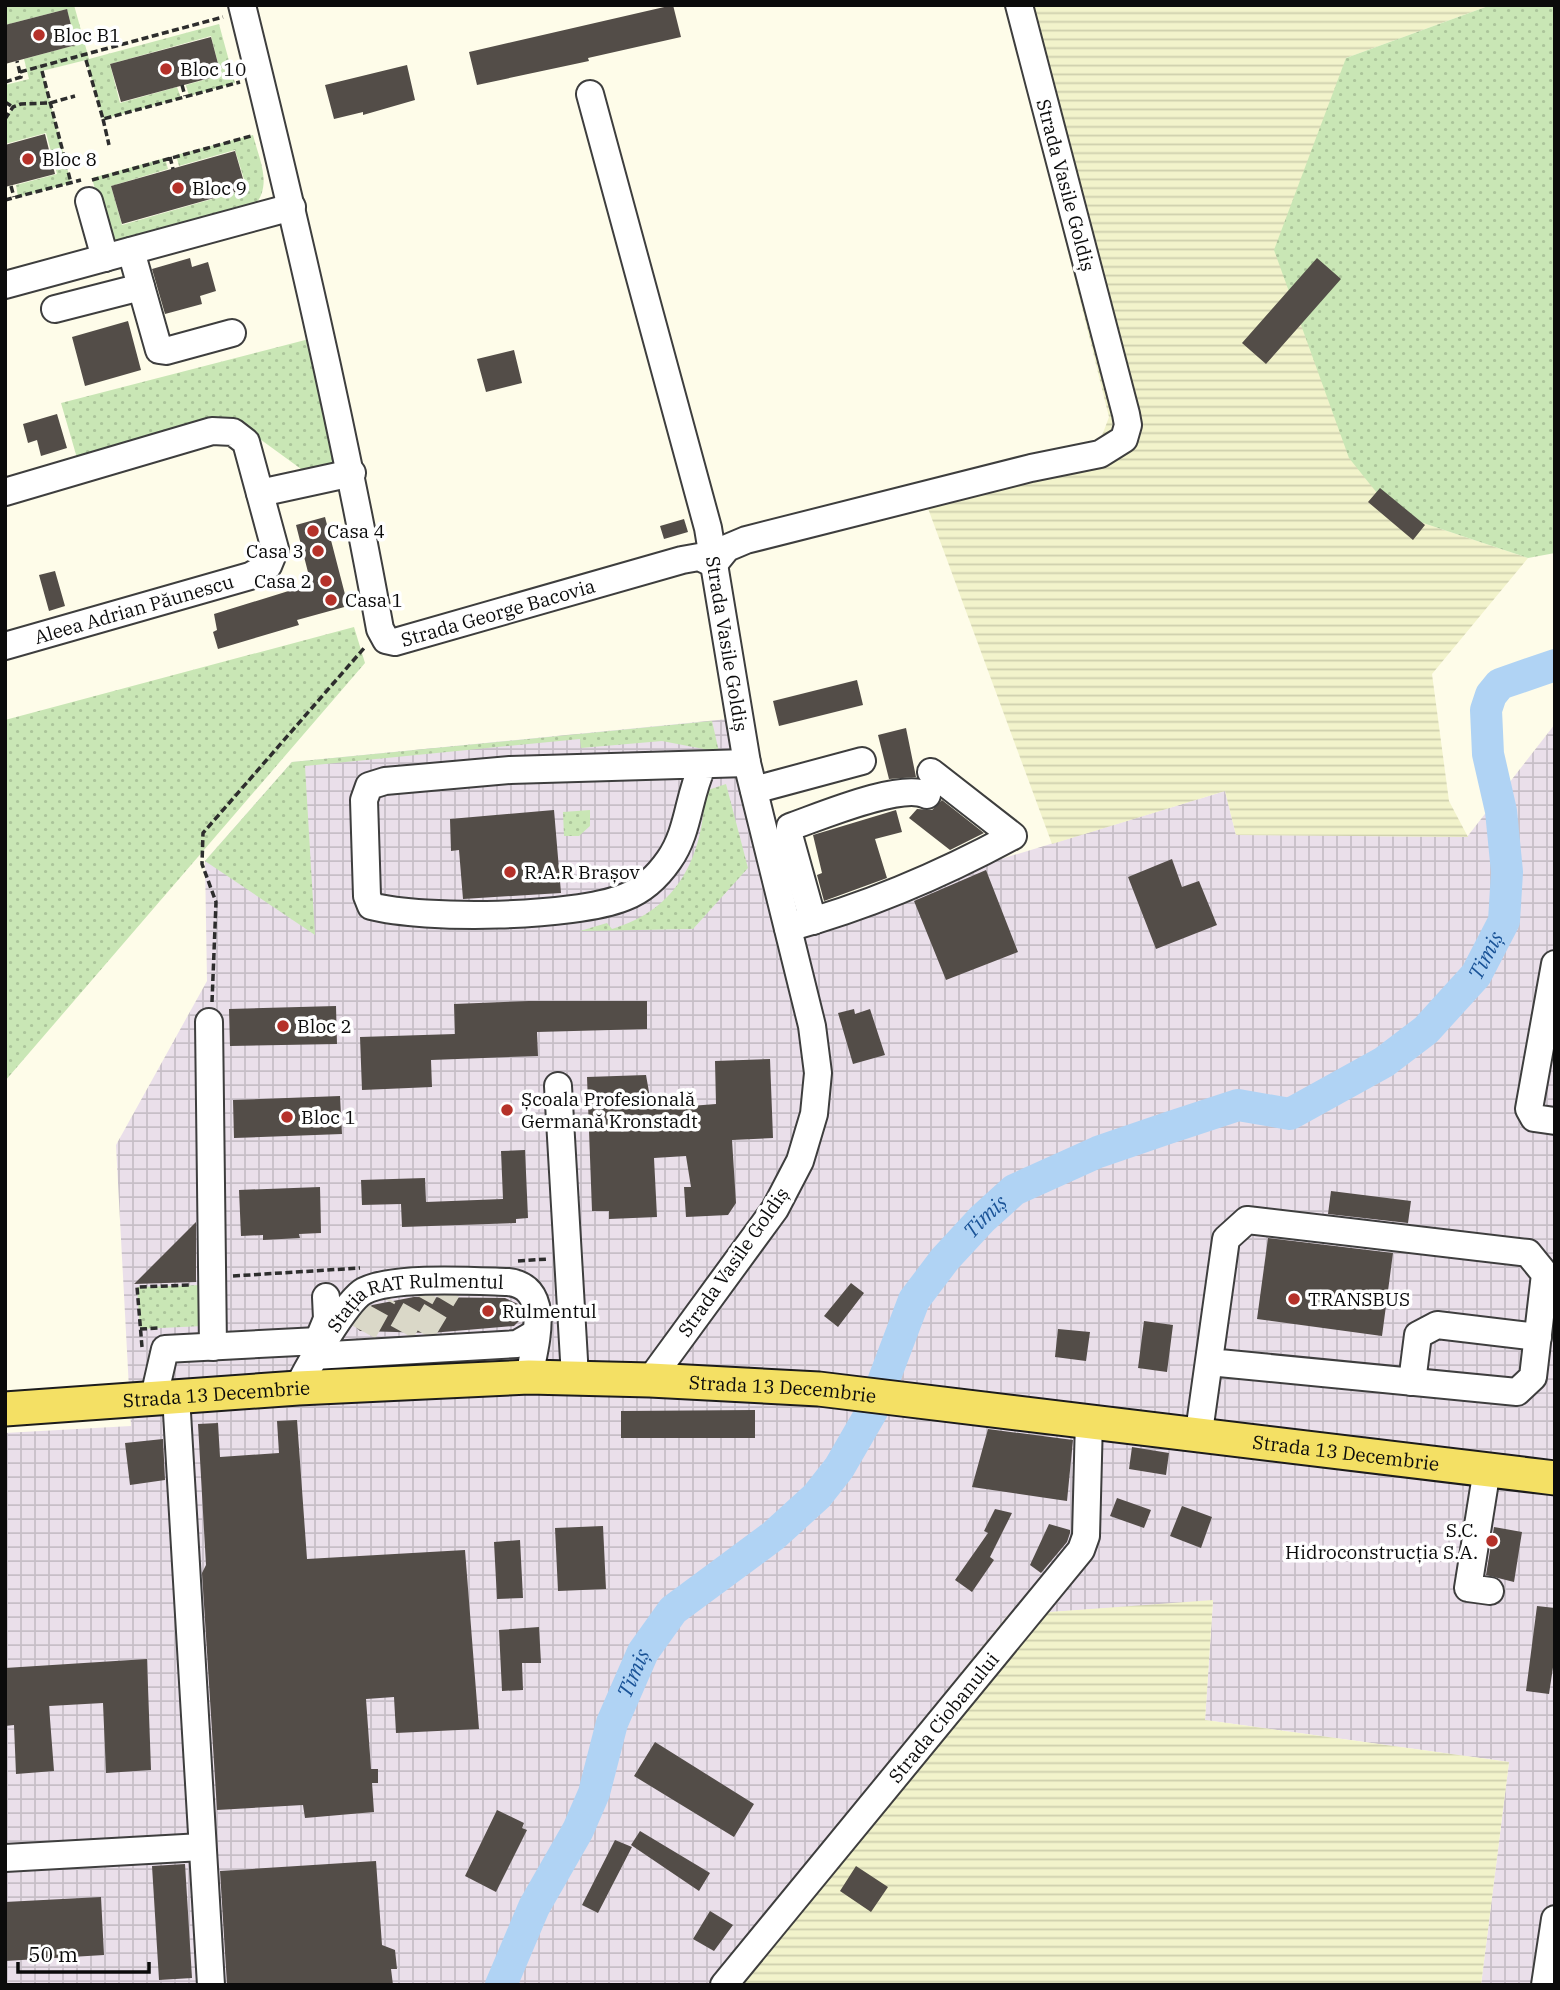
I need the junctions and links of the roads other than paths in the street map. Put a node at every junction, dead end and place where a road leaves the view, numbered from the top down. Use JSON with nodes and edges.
{"nodes":[{"id":1,"x":1020,"y":5,"type":"edge"},
{"id":2,"x":233,"y":11,"type":"edge"},
{"id":3,"x":590,"y":94,"type":"dead end"},
{"id":4,"x":92,"y":194,"type":"road end"},
{"id":5,"x":292,"y":207,"type":"junction"},
{"id":6,"x":131,"y":251,"type":"junction"},
{"id":7,"x":105,"y":258,"type":"junction"},
{"id":8,"x":5,"y":285,"type":"edge"},
{"id":9,"x":141,"y":287,"type":"junction"},
{"id":10,"x":55,"y":309,"type":"dead end"},
{"id":11,"x":232,"y":333,"type":"dead end"},
{"id":12,"x":352,"y":473,"type":"junction"},
{"id":13,"x":5,"y":492,"type":"edge"},
{"id":14,"x":260,"y":493,"type":"junction"},
{"id":15,"x":714,"y":564,"type":"junction"},
{"id":16,"x":5,"y":646,"type":"edge"},
{"id":17,"x":862,"y":761,"type":"dead end"},
{"id":18,"x":747,"y":763,"type":"junction"},
{"id":19,"x":703,"y":765,"type":"junction"},
{"id":20,"x":754,"y":790,"type":"junction"},
{"id":21,"x":784,"y":859,"type":"junction"},
{"id":22,"x":801,"y":925,"type":"junction"},
{"id":23,"x":1555,"y":964,"type":"edge"},
{"id":24,"x":209,"y":1022,"type":"road end"},
{"id":25,"x":558,"y":1086,"type":"dead end"},
{"id":26,"x":1555,"y":1121,"type":"edge"},
{"id":27,"x":326,"y":1297,"type":"dead end"},
{"id":28,"x":537,"y":1329,"type":"junction"},
{"id":29,"x":1538,"y":1337,"type":"junction"},
{"id":30,"x":214,"y":1347,"type":"junction"},
{"id":31,"x":316,"y":1348,"type":"junction"},
{"id":32,"x":1209,"y":1362,"type":"junction"},
{"id":33,"x":576,"y":1364,"type":"junction"},
{"id":34,"x":529,"y":1377,"type":"junction"},
{"id":35,"x":650,"y":1380,"type":"junction"},
{"id":36,"x":1412,"y":1382,"type":"junction"},
{"id":37,"x":298,"y":1388,"type":"junction"},
{"id":38,"x":165,"y":1396,"type":"junction"},
{"id":39,"x":5,"y":1409,"type":"edge"},
{"id":40,"x":1089,"y":1420,"type":"junction"},
{"id":41,"x":1199,"y":1432,"type":"junction"},
{"id":42,"x":1487,"y":1469,"type":"junction"},
{"id":43,"x":1555,"y":1478,"type":"edge"},
{"id":44,"x":1490,"y":1591,"type":"dead end"},
{"id":45,"x":202,"y":1847,"type":"junction"},
{"id":46,"x":5,"y":1858,"type":"edge"},
{"id":47,"x":1555,"y":1919,"type":"edge"},
{"id":48,"x":1549,"y":1972,"type":"edge"},
{"id":49,"x":211,"y":1985,"type":"edge"},
{"id":50,"x":724,"y":1985,"type":"edge"}],
"edges":[{"from":1,"to":15,"type":"street","name":"Strada Vasile Goldiș"},
{"from":2,"to":5,"type":"street","name":"Strada George Bacovia"},
{"from":3,"to":15,"type":"street"},
{"from":4,"to":7,"type":"street"},
{"from":5,"to":6,"type":"street"},
{"from":5,"to":12,"type":"street","name":"Strada George Bacovia"},
{"from":6,"to":7,"type":"street"},
{"from":6,"to":9,"type":"street"},
{"from":7,"to":8,"type":"street"},
{"from":9,"to":10,"type":"street"},
{"from":9,"to":11,"type":"street"},
{"from":12,"to":14,"type":"street"},
{"from":12,"to":15,"type":"street","name":"Strada George Bacovia"},
{"from":13,"to":14,"type":"street","name":"Aleea Adrian Păunescu"},
{"from":14,"to":16,"type":"street","name":"Aleea Adrian Păunescu"},
{"from":15,"to":18,"type":"street","name":"Strada Vasile Goldiș"},
{"from":17,"to":20,"type":"street"},
{"from":18,"to":19,"type":"street"},
{"from":18,"to":20,"type":"street","name":"Strada Vasile Goldiș"},
{"from":19,"to":19,"type":"street"},
{"from":20,"to":21,"type":"street","name":"Strada Vasile Goldiș"},
{"from":21,"to":22,"type":"street","name":"Strada Vasile Goldiș"},
{"from":21,"to":22,"type":"street"},
{"from":22,"to":35,"type":"street","name":"Strada Vasile Goldiș"},
{"from":23,"to":26,"type":"street"},
{"from":24,"to":30,"type":"street"},
{"from":25,"to":33,"type":"street"},
{"from":27,"to":31,"type":"street"},
{"from":28,"to":31,"type":"street","name":"Stația RAT Rulmentul"},
{"from":28,"to":31,"type":"street","name":"Stația RAT Rulmentul"},
{"from":28,"to":33,"type":"street"},
{"from":28,"to":34,"type":"street","name":"Stația RAT Rulmentul"},
{"from":29,"to":32,"type":"street"},
{"from":29,"to":36,"type":"street"},
{"from":29,"to":36,"type":"street"},
{"from":30,"to":31,"type":"street"},
{"from":30,"to":38,"type":"street"},
{"from":31,"to":37,"type":"street","name":"Stația RAT Rulmentul"},
{"from":32,"to":36,"type":"street"},
{"from":32,"to":41,"type":"street"},
{"from":33,"to":34,"type":"main road","name":"Strada 13 Decembrie"},
{"from":33,"to":35,"type":"main road","name":"Strada 13 Decembrie"},
{"from":34,"to":37,"type":"main road","name":"Strada 13 Decembrie"},
{"from":35,"to":40,"type":"main road","name":"Strada 13 Decembrie"},
{"from":37,"to":38,"type":"main road","name":"Strada 13 Decembrie"},
{"from":38,"to":39,"type":"main road","name":"Strada 13 Decembrie"},
{"from":38,"to":45,"type":"street"},
{"from":40,"to":41,"type":"main road","name":"Strada 13 Decembrie"},
{"from":40,"to":50,"type":"street","name":"Strada Ciobanului"},
{"from":41,"to":42,"type":"main road","name":"Strada 13 Decembrie"},
{"from":42,"to":43,"type":"main road","name":"Strada 13 Decembrie"},
{"from":42,"to":44,"type":"street"},
{"from":45,"to":46,"type":"street"},
{"from":45,"to":49,"type":"street"},
{"from":47,"to":48,"type":"street"}]}
